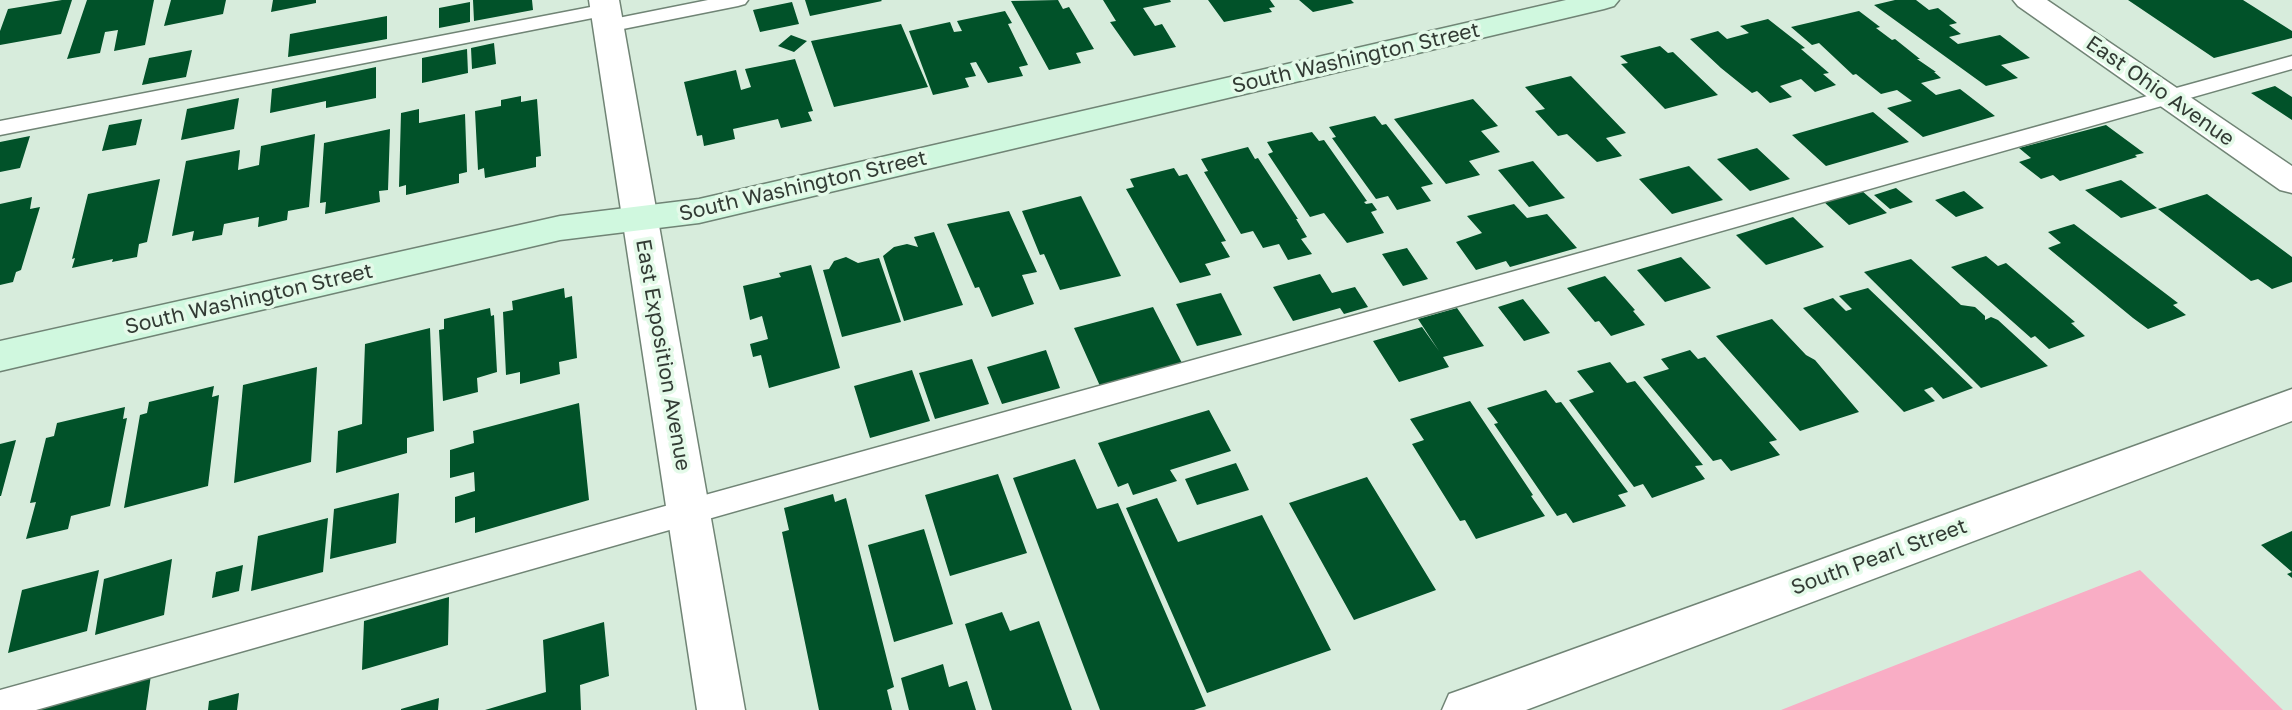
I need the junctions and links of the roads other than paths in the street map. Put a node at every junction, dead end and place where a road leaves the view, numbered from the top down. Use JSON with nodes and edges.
{"nodes":[{"id":1,"x":738,"y":0,"type":"edge"},
{"id":2,"x":1604,"y":0,"type":"edge"},
{"id":3,"x":2028,"y":0,"type":"edge"},
{"id":4,"x":606,"y":12,"type":"edge"},
{"id":5,"x":2292,"y":62,"type":"edge"},
{"id":6,"x":2169,"y":97,"type":"junction"},
{"id":7,"x":0,"y":128,"type":"edge"},
{"id":8,"x":2292,"y":182,"type":"edge"},
{"id":9,"x":638,"y":218,"type":"junction"},
{"id":10,"x":0,"y":356,"type":"edge"},
{"id":11,"x":2292,"y":405,"type":"edge"},
{"id":12,"x":690,"y":513,"type":"junction"},
{"id":13,"x":0,"y":705,"type":"edge"},
{"id":14,"x":721,"y":710,"type":"edge"},
{"id":15,"x":1466,"y":710,"type":"edge"}],
"edges":[{"from":1,"to":4,"type":"lane"},
{"from":2,"to":9,"type":"street","name":"South Washington Street"},
{"from":3,"to":6,"type":"street","name":"East Ohio Avenue"},
{"from":4,"to":7,"type":"lane"},
{"from":4,"to":9,"type":"street","name":"East Exposition Avenue"},
{"from":5,"to":6,"type":"lane"},
{"from":6,"to":8,"type":"street","name":"East Ohio Avenue"},
{"from":6,"to":12,"type":"lane"},
{"from":9,"to":10,"type":"street","name":"South Washington Street"},
{"from":9,"to":12,"type":"street","name":"East Exposition Avenue"},
{"from":11,"to":15,"type":"street","name":"South Pearl Street"},
{"from":12,"to":13,"type":"lane"},
{"from":12,"to":14,"type":"street","name":"East Exposition Avenue"}]}
